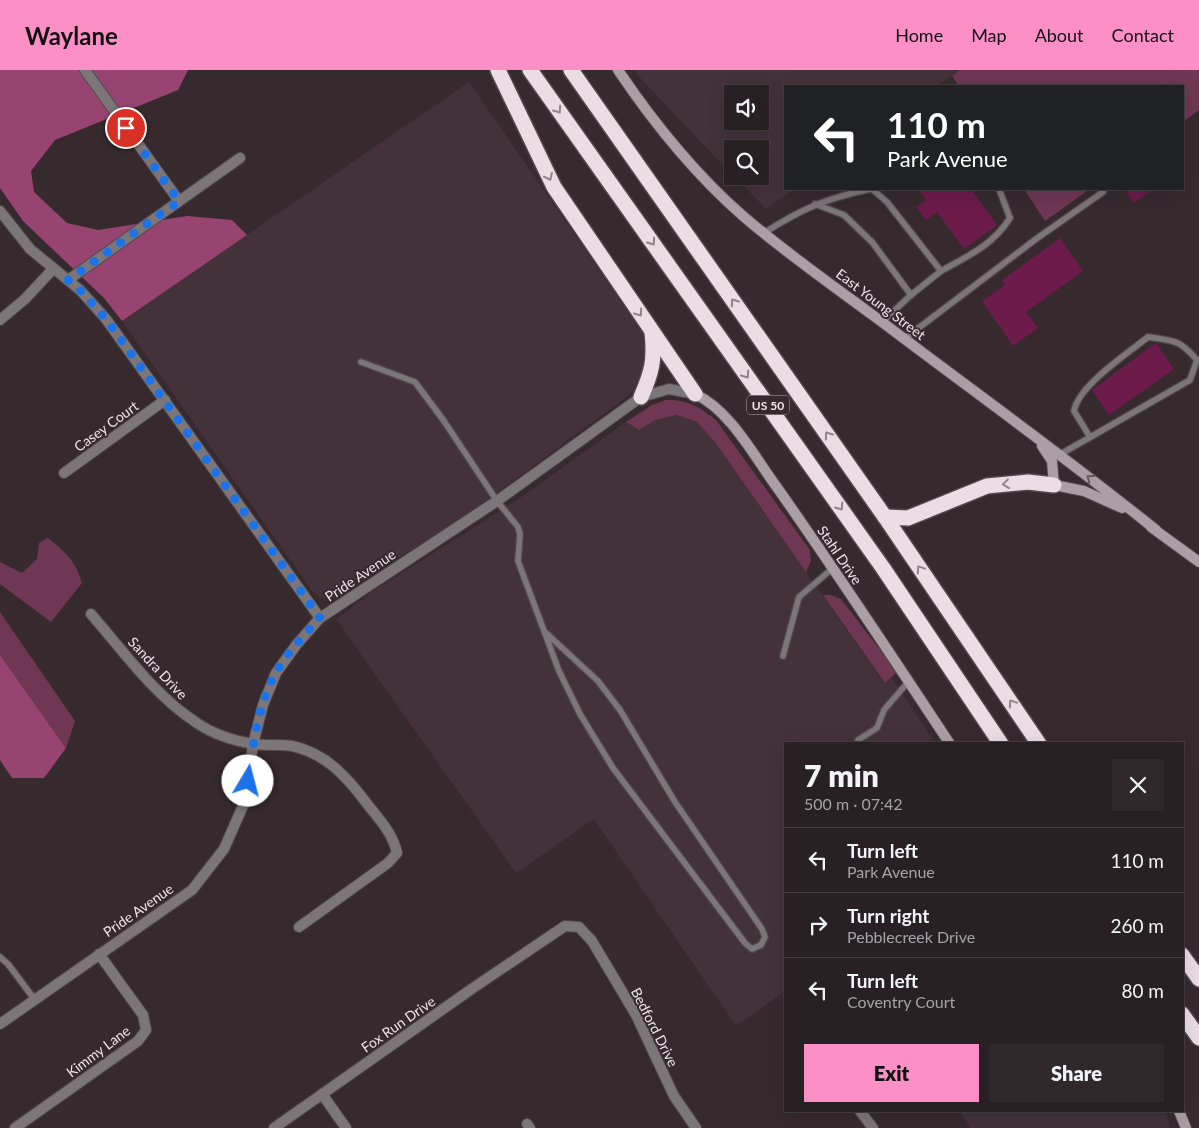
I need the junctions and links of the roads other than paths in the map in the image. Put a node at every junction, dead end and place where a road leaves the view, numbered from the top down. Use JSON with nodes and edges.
{"nodes":[{"id":1,"x":85,"y":70,"type":"edge"},
{"id":2,"x":498,"y":70,"type":"edge"},
{"id":3,"x":530,"y":70,"type":"edge"},
{"id":4,"x":571,"y":70,"type":"edge"},
{"id":5,"x":618,"y":70,"type":"edge"},
{"id":6,"x":240,"y":158,"type":"dead end"},
{"id":7,"x":866,"y":190,"type":"edge"},
{"id":8,"x":872,"y":190,"type":"edge"},
{"id":9,"x":999,"y":190,"type":"edge"},
{"id":10,"x":1103,"y":192,"type":"dead end"},
{"id":11,"x":179,"y":201,"type":"junction"},
{"id":12,"x":815,"y":204,"type":"junction"},
{"id":13,"x":0,"y":211,"type":"edge"},
{"id":14,"x":764,"y":233,"type":"junction"},
{"id":15,"x":53,"y":270,"type":"junction"},
{"id":16,"x":941,"y":271,"type":"junction"},
{"id":17,"x":68,"y":280,"type":"junction"},
{"id":18,"x":911,"y":294,"type":"junction"},
{"id":19,"x":0,"y":320,"type":"edge"},
{"id":20,"x":882,"y":322,"type":"junction"},
{"id":21,"x":652,"y":331,"type":"junction"},
{"id":22,"x":904,"y":339,"type":"junction"},
{"id":23,"x":361,"y":362,"type":"dead end"},
{"id":24,"x":695,"y":394,"type":"junction"},
{"id":25,"x":642,"y":398,"type":"junction"},
{"id":26,"x":165,"y":400,"type":"junction"},
{"id":27,"x":1090,"y":437,"type":"junction"},
{"id":28,"x":1038,"y":440,"type":"junction"},
{"id":29,"x":1059,"y":455,"type":"junction"},
{"id":30,"x":64,"y":473,"type":"dead end"},
{"id":31,"x":1054,"y":485,"type":"junction"},
{"id":32,"x":497,"y":501,"type":"junction"},
{"id":33,"x":885,"y":517,"type":"junction"},
{"id":34,"x":1156,"y":530,"type":"junction"},
{"id":35,"x":1199,"y":562,"type":"edge"},
{"id":36,"x":833,"y":568,"type":"junction"},
{"id":37,"x":92,"y":614,"type":"dead end"},
{"id":38,"x":320,"y":618,"type":"junction"},
{"id":39,"x":546,"y":633,"type":"junction"},
{"id":40,"x":783,"y":656,"type":"dead end"},
{"id":41,"x":908,"y":681,"type":"junction"},
{"id":42,"x":859,"y":742,"type":"edge"},
{"id":43,"x":949,"y":742,"type":"edge"},
{"id":44,"x":1000,"y":742,"type":"edge"},
{"id":45,"x":1038,"y":742,"type":"edge"},
{"id":46,"x":253,"y":744,"type":"junction"},
{"id":47,"x":299,"y":927,"type":"dead end"},
{"id":48,"x":590,"y":938,"type":"joint"},
{"id":49,"x":100,"y":954,"type":"junction"},
{"id":50,"x":0,"y":957,"type":"edge"},
{"id":51,"x":1184,"y":958,"type":"edge"},
{"id":52,"x":1199,"y":980,"type":"edge"},
{"id":53,"x":35,"y":1000,"type":"junction"},
{"id":54,"x":1184,"y":1017,"type":"edge"},
{"id":55,"x":0,"y":1024,"type":"edge"},
{"id":56,"x":1199,"y":1038,"type":"edge"},
{"id":57,"x":322,"y":1094,"type":"junction"},
{"id":58,"x":861,"y":1112,"type":"edge"},
{"id":59,"x":1179,"y":1112,"type":"edge"},
{"id":60,"x":15,"y":1128,"type":"edge"},
{"id":61,"x":274,"y":1128,"type":"edge"},
{"id":62,"x":346,"y":1128,"type":"edge"},
{"id":63,"x":696,"y":1128,"type":"edge"},
{"id":64,"x":873,"y":1128,"type":"edge"},
{"id":65,"x":1186,"y":1128,"type":"edge"}],
"edges":[{"from":1,"to":11,"type":"street"},
{"from":2,"to":21,"type":"highway","one_way":true},
{"from":3,"to":44,"type":"highway","number":"US 50","one_way":true},
{"from":33,"to":4,"type":"highway","number":"US 50","one_way":true},
{"from":5,"to":14,"type":"main road","name":"East Young Street"},
{"from":6,"to":11,"type":"street"},
{"from":7,"to":12,"type":"lane"},
{"from":8,"to":16,"type":"lane"},
{"from":9,"to":16,"type":"lane"},
{"from":10,"to":22,"type":"lane"},
{"from":11,"to":17,"type":"street"},
{"from":12,"to":14,"type":"lane"},
{"from":12,"to":18,"type":"lane"},
{"from":13,"to":15,"type":"street"},
{"from":14,"to":20,"type":"main road","name":"East Young Street"},
{"from":15,"to":17,"type":"street"},
{"from":15,"to":19,"type":"street"},
{"from":16,"to":18,"type":"lane"},
{"from":17,"to":26,"type":"street"},
{"from":18,"to":20,"type":"lane"},
{"from":20,"to":22,"type":"main road","name":"East Young Street"},
{"from":21,"to":24,"type":"highway"},
{"from":21,"to":25,"type":"highway"},
{"from":22,"to":28,"type":"main road","name":"East Young Street"},
{"from":23,"to":32,"type":"lane"},
{"from":24,"to":25,"type":"street","name":"Pride Avenue"},
{"from":24,"to":36,"type":"main road","name":"Stahl Drive"},
{"from":25,"to":32,"type":"street","name":"Pride Avenue"},
{"from":26,"to":30,"type":"street","name":"Casey Court"},
{"from":26,"to":38,"type":"street"},
{"from":27,"to":27,"type":"lane"},
{"from":27,"to":29,"type":"lane"},
{"from":28,"to":29,"type":"main road","name":"East Young Street"},
{"from":28,"to":31,"type":"main road"},
{"from":34,"to":29,"type":"main road","name":"East Young Street","one_way":true},
{"from":31,"to":33,"type":"highway","one_way":true},
{"from":31,"to":34,"type":"main road","name":"East Young Street"},
{"from":32,"to":38,"type":"street","name":"Pride Avenue"},
{"from":32,"to":39,"type":"lane"},
{"from":45,"to":33,"type":"highway","number":"US 50","one_way":true},
{"from":34,"to":35,"type":"main road","name":"East Young Street"},
{"from":36,"to":40,"type":"lane"},
{"from":36,"to":41,"type":"main road","name":"Stahl Drive"},
{"from":37,"to":46,"type":"street","name":"Sandra Drive"},
{"from":38,"to":46,"type":"street","name":"Pride Avenue"},
{"from":39,"to":39,"type":"lane"},
{"from":41,"to":42,"type":"lane"},
{"from":41,"to":43,"type":"main road","name":"Stahl Drive"},
{"from":46,"to":47,"type":"street","name":"Sandra Drive"},
{"from":46,"to":49,"type":"street","name":"Pride Avenue"},
{"from":48,"to":57,"type":"street","name":"Fox Run Drive"},
{"from":48,"to":63,"type":"street","name":"Bedford Drive"},
{"from":49,"to":53,"type":"street","name":"Pride Avenue"},
{"from":49,"to":60,"type":"street","name":"Kimmy Lane"},
{"from":50,"to":53,"type":"lane"},
{"from":51,"to":52,"type":"highway"},
{"from":53,"to":55,"type":"street","name":"Pride Avenue"},
{"from":54,"to":56,"type":"highway"},
{"from":57,"to":61,"type":"street","name":"Fox Run Drive"},
{"from":57,"to":62,"type":"street"},
{"from":58,"to":64,"type":"street"},
{"from":59,"to":65,"type":"main road"}]}
